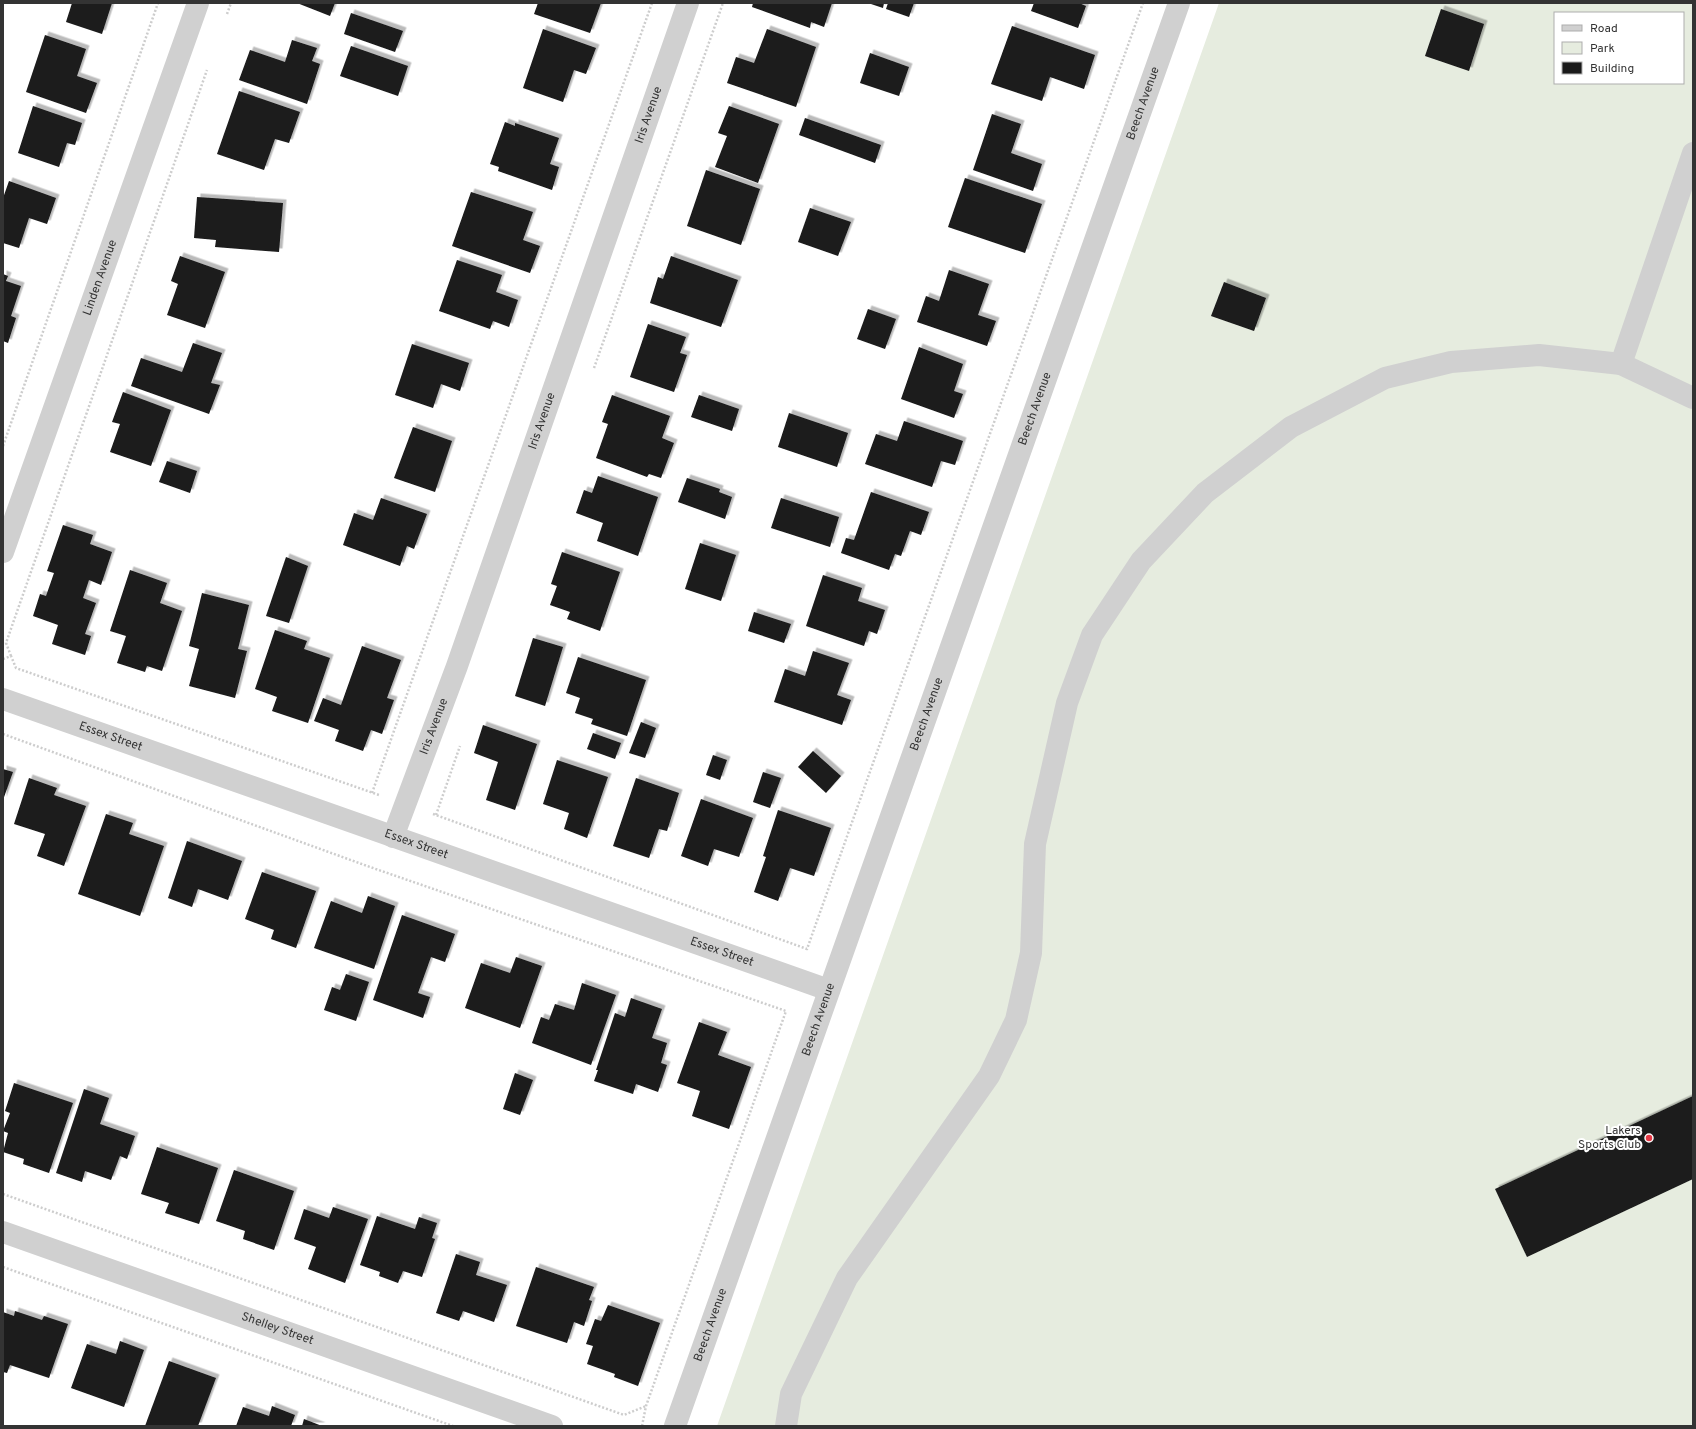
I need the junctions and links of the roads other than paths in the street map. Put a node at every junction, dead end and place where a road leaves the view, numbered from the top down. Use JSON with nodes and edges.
{"nodes":[{"id":1,"x":198,"y":3,"type":"edge"},
{"id":2,"x":688,"y":3,"type":"edge"},
{"id":3,"x":1179,"y":3,"type":"edge"},
{"id":4,"x":1693,"y":153,"type":"edge"},
{"id":5,"x":1621,"y":364,"type":"junction"},
{"id":6,"x":1693,"y":398,"type":"edge"},
{"id":7,"x":3,"y":552,"type":"edge"},
{"id":8,"x":3,"y":699,"type":"edge"},
{"id":9,"x":393,"y":837,"type":"junction"},
{"id":10,"x":829,"y":990,"type":"junction"},
{"id":11,"x":3,"y":1232,"type":"edge"},
{"id":12,"x":552,"y":1426,"type":"edge"},
{"id":13,"x":675,"y":1426,"type":"edge"},
{"id":14,"x":786,"y":1426,"type":"edge"}],
"edges":[{"from":1,"to":7,"type":"street","name":"Linden Avenue"},
{"from":2,"to":9,"type":"street","name":"Iris Avenue"},
{"from":3,"to":10,"type":"street","name":"Beech Avenue"},
{"from":4,"to":5,"type":"street"},
{"from":5,"to":6,"type":"street"},
{"from":5,"to":14,"type":"street"},
{"from":8,"to":9,"type":"street","name":"Essex Street"},
{"from":9,"to":10,"type":"street","name":"Essex Street"},
{"from":10,"to":13,"type":"street","name":"Beech Avenue"},
{"from":11,"to":12,"type":"street","name":"Shelley Street"}]}
